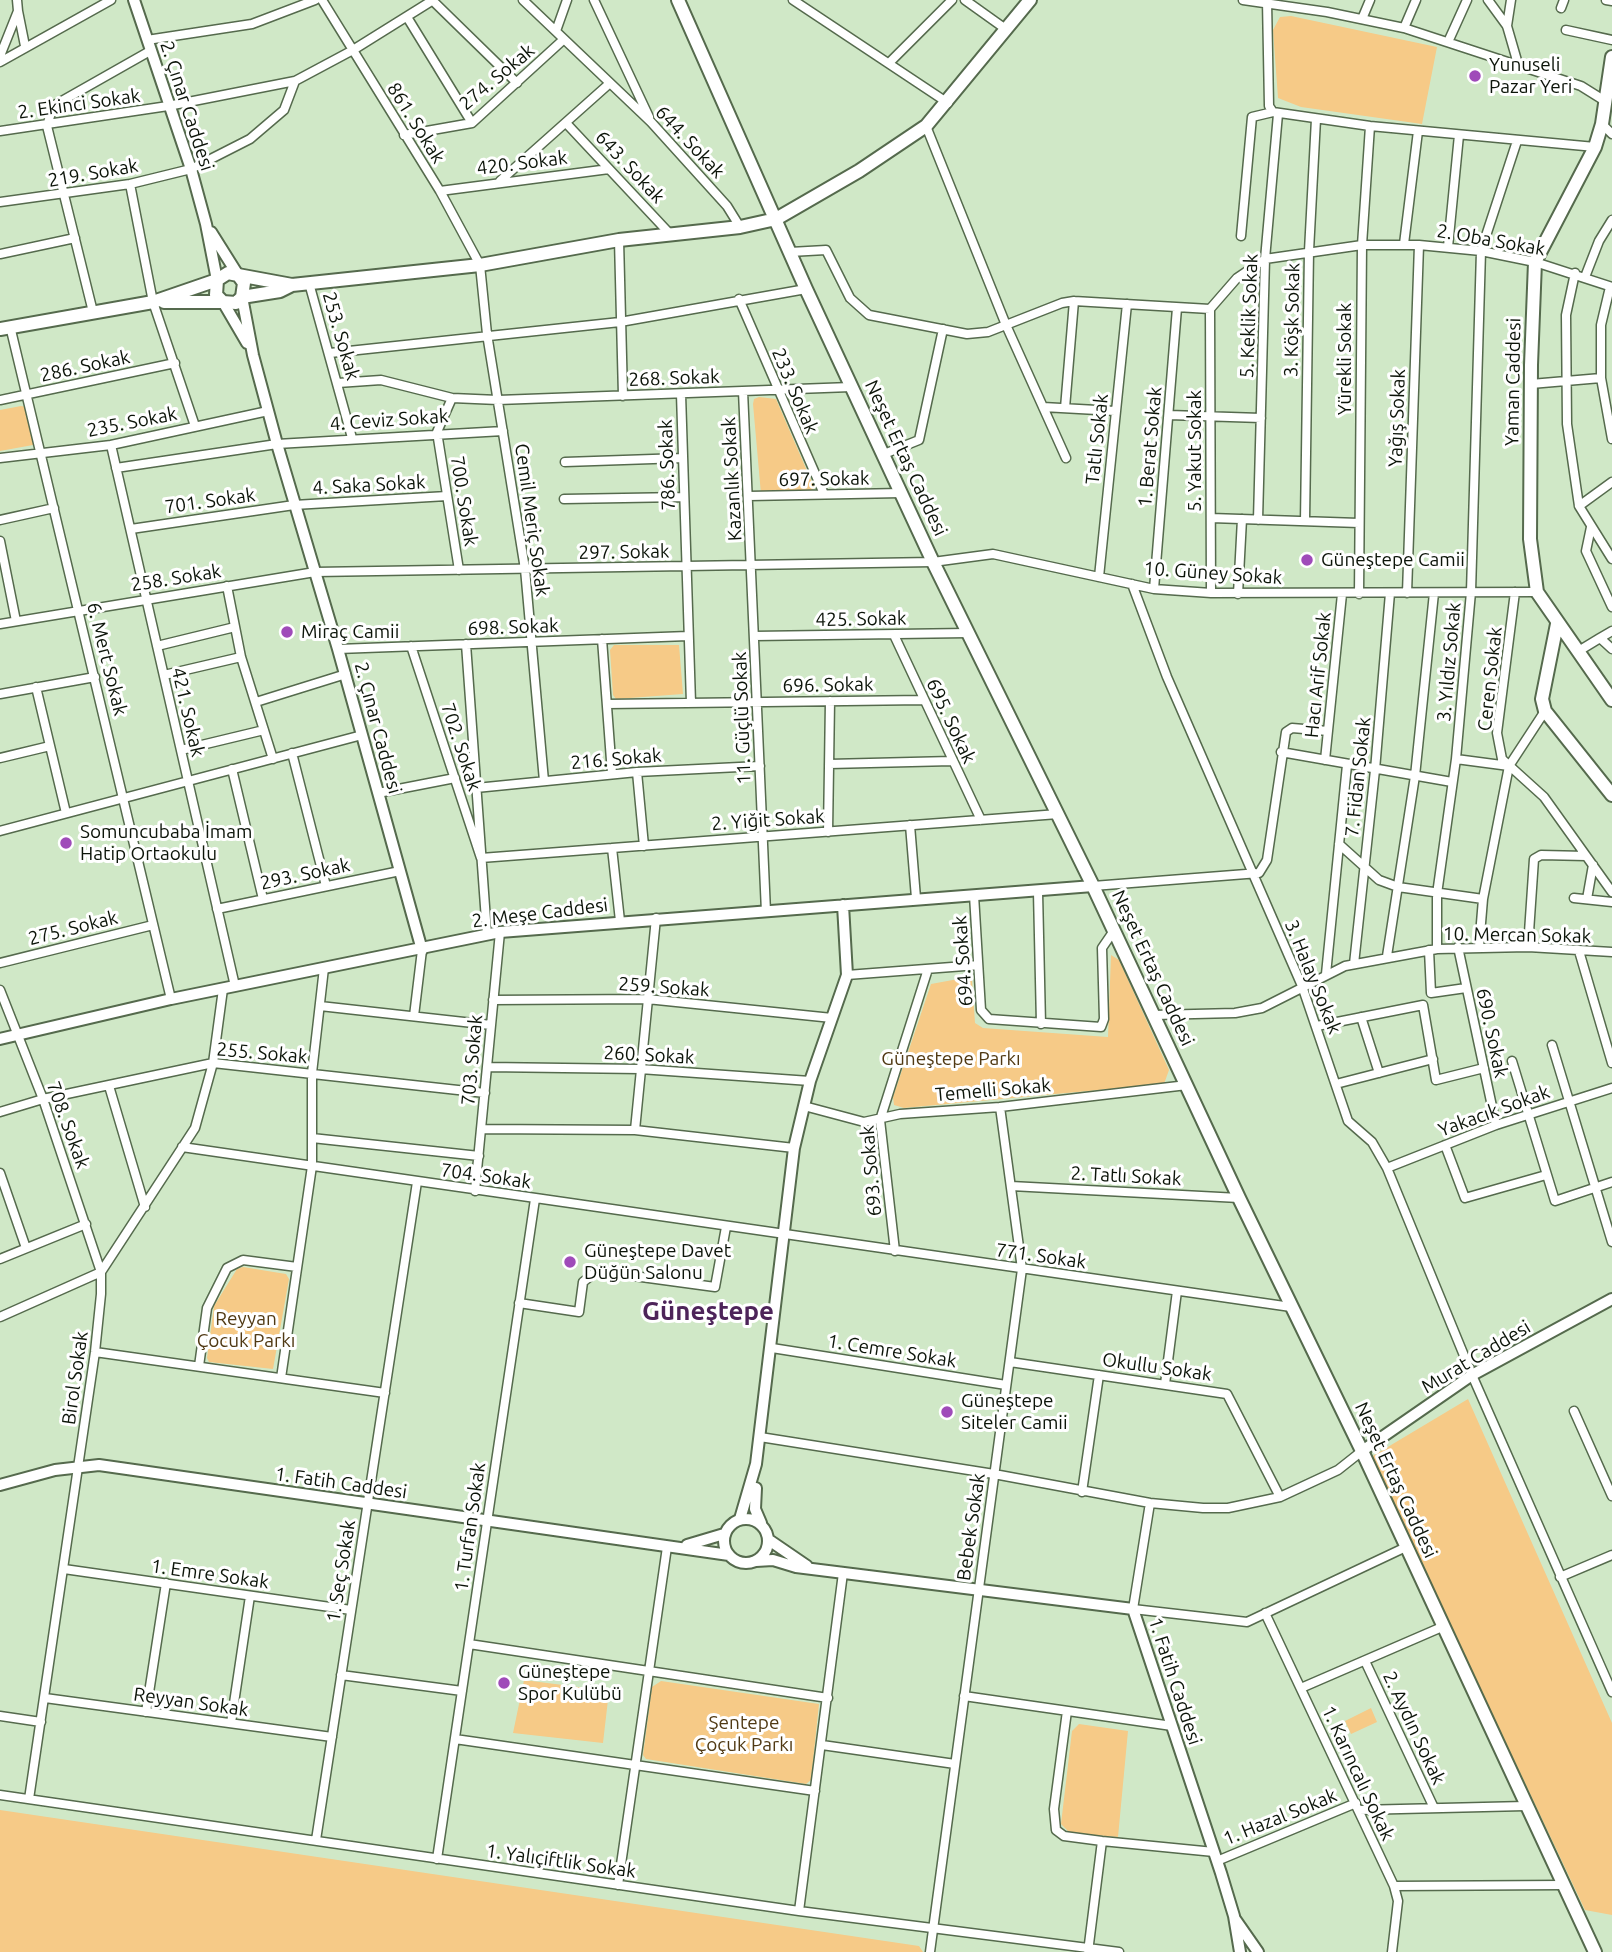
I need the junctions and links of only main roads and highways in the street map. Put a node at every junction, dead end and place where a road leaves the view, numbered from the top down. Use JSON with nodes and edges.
{"nodes":[{"id":1,"x":678,"y":0,"type":"edge"},
{"id":2,"x":1030,"y":0,"type":"edge"},
{"id":3,"x":1612,"y":57,"type":"edge"},
{"id":4,"x":1607,"y":125,"type":"edge"},
{"id":5,"x":776,"y":219,"type":"junction"},
{"id":6,"x":238,"y":275,"type":"junction"},
{"id":7,"x":217,"y":280,"type":"junction"},
{"id":8,"x":292,"y":285,"type":"junction"},
{"id":9,"x":242,"y":297,"type":"junction"},
{"id":10,"x":153,"y":302,"type":"junction"},
{"id":11,"x":223,"y":302,"type":"junction"},
{"id":12,"x":5,"y":327,"type":"edge"},
{"id":13,"x":1557,"y":624,"type":"junction"},
{"id":14,"x":1612,"y":700,"type":"edge"},
{"id":15,"x":1612,"y":795,"type":"edge"},
{"id":16,"x":1595,"y":1952,"type":"edge"}],
"edges":[{"from":1,"to":5,"type":"main road","name":"Neşet Ertaş Caddesi"},
{"from":2,"to":5,"type":"main road"},
{"from":3,"to":4,"type":"main road","name":"Yaman Caddesi"},
{"from":4,"to":13,"type":"main road","name":"Yaman Caddesi"},
{"from":5,"to":8,"type":"main road"},
{"from":5,"to":16,"type":"main road","name":"Neşet Ertaş Caddesi"},
{"from":6,"to":7,"type":"main road"},
{"from":6,"to":8,"type":"main road"},
{"from":6,"to":9,"type":"main road"},
{"from":7,"to":10,"type":"main road"},
{"from":7,"to":11,"type":"main road"},
{"from":8,"to":9,"type":"main road"},
{"from":9,"to":11,"type":"main road"},
{"from":10,"to":11,"type":"main road"},
{"from":10,"to":12,"type":"main road"},
{"from":13,"to":14,"type":"main road","name":"Yaman Caddesi"},
{"from":13,"to":15,"type":"main road"}]}
